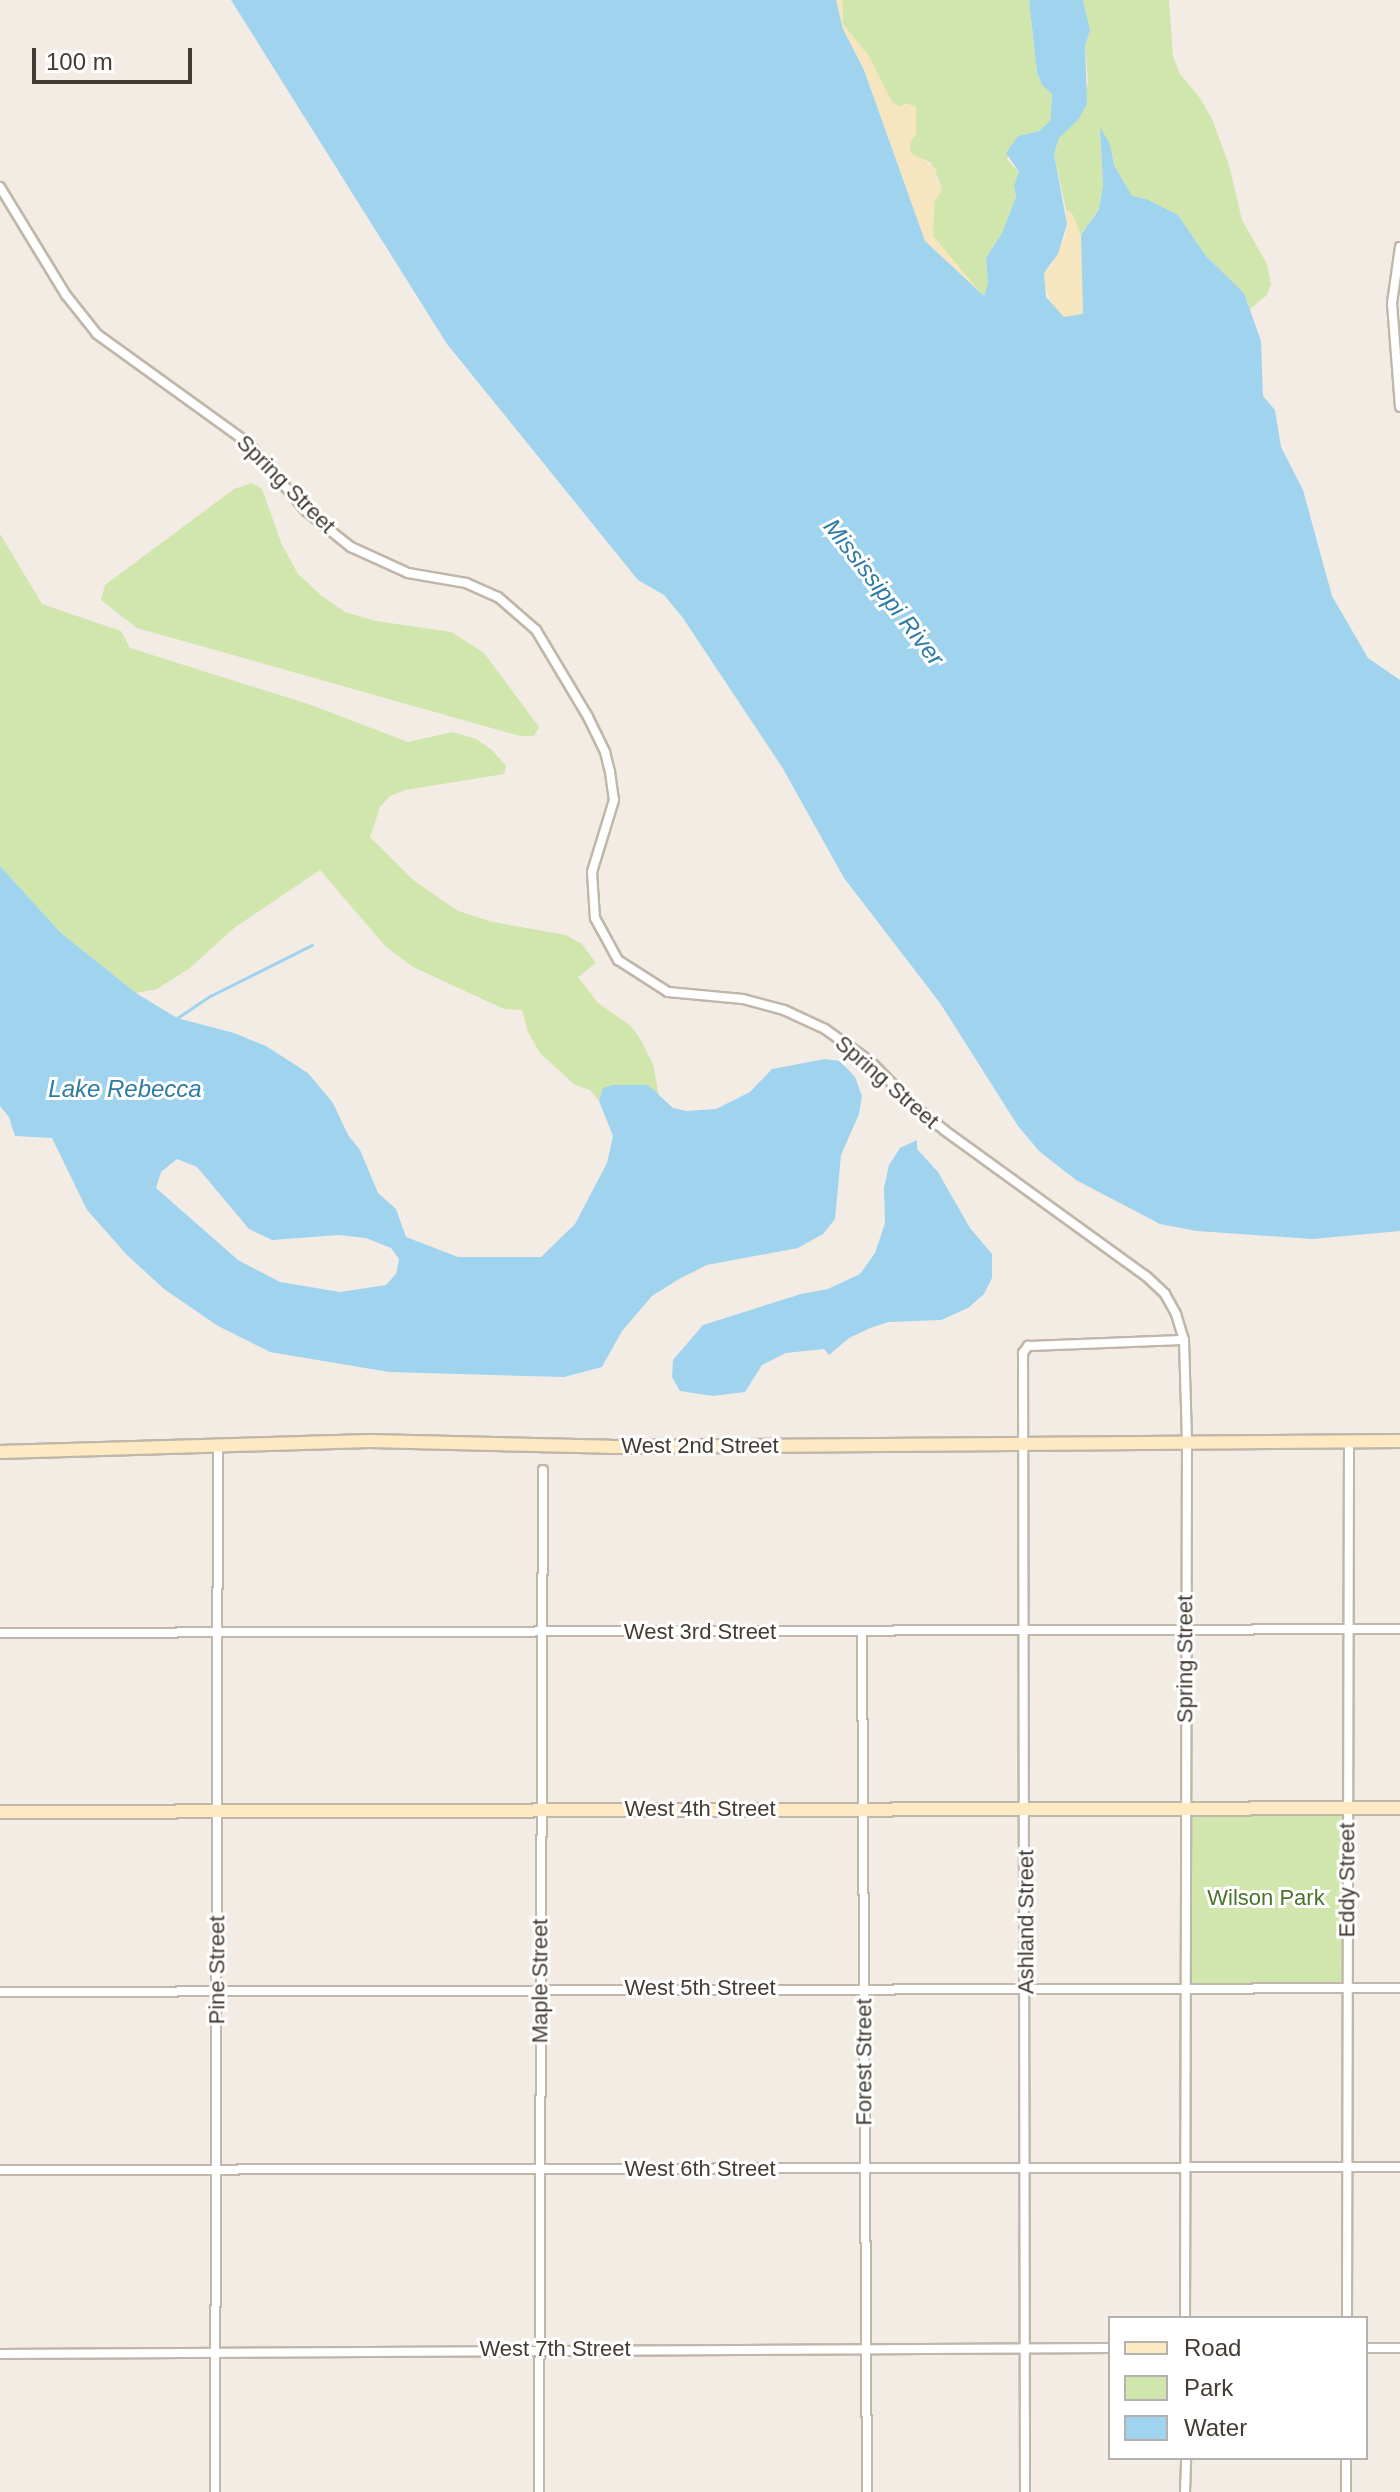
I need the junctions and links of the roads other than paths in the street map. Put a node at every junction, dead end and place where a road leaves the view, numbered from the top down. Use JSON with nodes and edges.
{"nodes":[{"id":1,"x":0,"y":187,"type":"edge"},
{"id":2,"x":1400,"y":247,"type":"edge"},
{"id":3,"x":1400,"y":407,"type":"edge"},
{"id":4,"x":1184,"y":1340,"type":"junction"},
{"id":5,"x":1400,"y":1441,"type":"edge"},
{"id":6,"x":1349,"y":1442,"type":"junction"},
{"id":7,"x":1187,"y":1443,"type":"junction"},
{"id":8,"x":1022,"y":1445,"type":"junction"},
{"id":9,"x":218,"y":1447,"type":"junction"},
{"id":10,"x":0,"y":1452,"type":"edge"},
{"id":11,"x":543,"y":1470,"type":"dead end"},
{"id":12,"x":1024,"y":1629,"type":"junction"},
{"id":13,"x":1185,"y":1629,"type":"junction"},
{"id":14,"x":1348,"y":1629,"type":"junction"},
{"id":15,"x":1400,"y":1629,"type":"edge"},
{"id":16,"x":862,"y":1631,"type":"junction"},
{"id":17,"x":217,"y":1632,"type":"junction"},
{"id":18,"x":543,"y":1632,"type":"junction"},
{"id":19,"x":0,"y":1633,"type":"edge"},
{"id":20,"x":1026,"y":1808,"type":"junction"},
{"id":21,"x":1347,"y":1808,"type":"junction"},
{"id":22,"x":1400,"y":1808,"type":"edge"},
{"id":23,"x":541,"y":1809,"type":"junction"},
{"id":24,"x":863,"y":1809,"type":"junction"},
{"id":25,"x":1185,"y":1810,"type":"junction"},
{"id":26,"x":217,"y":1811,"type":"junction"},
{"id":27,"x":0,"y":1812,"type":"edge"},
{"id":28,"x":1027,"y":1986,"type":"junction"},
{"id":29,"x":864,"y":1987,"type":"junction"},
{"id":30,"x":1186,"y":1987,"type":"junction"},
{"id":31,"x":1347,"y":1987,"type":"junction"},
{"id":32,"x":1400,"y":1988,"type":"edge"},
{"id":33,"x":540,"y":1989,"type":"junction"},
{"id":34,"x":217,"y":1991,"type":"junction"},
{"id":35,"x":0,"y":1992,"type":"edge"},
{"id":36,"x":1348,"y":2166,"type":"junction"},
{"id":37,"x":1400,"y":2167,"type":"edge"},
{"id":38,"x":864,"y":2168,"type":"junction"},
{"id":39,"x":1185,"y":2168,"type":"junction"},
{"id":40,"x":539,"y":2169,"type":"junction"},
{"id":41,"x":1025,"y":2169,"type":"junction"},
{"id":42,"x":0,"y":2170,"type":"edge"},
{"id":43,"x":215,"y":2170,"type":"junction"},
{"id":44,"x":1185,"y":2316,"type":"edge"},
{"id":45,"x":1347,"y":2316,"type":"edge"},
{"id":46,"x":1025,"y":2346,"type":"junction"},
{"id":47,"x":867,"y":2348,"type":"junction"},
{"id":48,"x":1108,"y":2348,"type":"edge"},
{"id":49,"x":1368,"y":2348,"type":"edge"},
{"id":50,"x":1400,"y":2348,"type":"edge"},
{"id":51,"x":540,"y":2349,"type":"junction"},
{"id":52,"x":214,"y":2353,"type":"junction"},
{"id":53,"x":0,"y":2354,"type":"edge"},
{"id":54,"x":1186,"y":2460,"type":"edge"},
{"id":55,"x":1346,"y":2460,"type":"edge"},
{"id":56,"x":215,"y":2492,"type":"edge"},
{"id":57,"x":539,"y":2492,"type":"edge"},
{"id":58,"x":867,"y":2492,"type":"edge"},
{"id":59,"x":1025,"y":2492,"type":"edge"},
{"id":60,"x":1185,"y":2492,"type":"edge"},
{"id":61,"x":1346,"y":2492,"type":"edge"}],
"edges":[{"from":1,"to":4,"type":"street","name":"Spring Street"},
{"from":2,"to":3,"type":"street"},
{"from":4,"to":7,"type":"street","name":"Spring Street"},
{"from":4,"to":8,"type":"street","name":"Ashland Street"},
{"from":5,"to":6,"type":"street","name":"West 2nd Street"},
{"from":6,"to":7,"type":"street","name":"West 2nd Street"},
{"from":6,"to":14,"type":"street","name":"Eddy Street"},
{"from":7,"to":8,"type":"street","name":"West 2nd Street"},
{"from":7,"to":13,"type":"street","name":"Spring Street"},
{"from":8,"to":9,"type":"street","name":"West 2nd Street"},
{"from":8,"to":12,"type":"street","name":"Ashland Street"},
{"from":9,"to":10,"type":"street","name":"West 2nd Street"},
{"from":9,"to":17,"type":"street","name":"Pine Street"},
{"from":11,"to":18,"type":"street","name":"Maple Street"},
{"from":12,"to":13,"type":"street","name":"West 3rd Street"},
{"from":12,"to":16,"type":"street","name":"West 3rd Street"},
{"from":12,"to":20,"type":"street","name":"Ashland Street"},
{"from":13,"to":14,"type":"street","name":"West 3rd Street"},
{"from":13,"to":25,"type":"street","name":"Spring Street"},
{"from":14,"to":15,"type":"street","name":"West 3rd Street"},
{"from":14,"to":21,"type":"street","name":"Eddy Street"},
{"from":16,"to":18,"type":"street","name":"West 3rd Street"},
{"from":16,"to":24,"type":"street","name":"Forest Street"},
{"from":17,"to":18,"type":"street","name":"West 3rd Street"},
{"from":17,"to":19,"type":"street","name":"West 3rd Street"},
{"from":17,"to":26,"type":"street","name":"Pine Street"},
{"from":18,"to":23,"type":"street","name":"Maple Street"},
{"from":20,"to":24,"type":"street","name":"West 4th Street"},
{"from":20,"to":25,"type":"street","name":"West 4th Street"},
{"from":20,"to":28,"type":"street","name":"Ashland Street"},
{"from":21,"to":22,"type":"street","name":"West 4th Street"},
{"from":21,"to":25,"type":"street","name":"West 4th Street"},
{"from":21,"to":31,"type":"street","name":"Eddy Street"},
{"from":23,"to":24,"type":"street","name":"West 4th Street"},
{"from":23,"to":26,"type":"street","name":"West 4th Street"},
{"from":23,"to":33,"type":"street","name":"Maple Street"},
{"from":24,"to":29,"type":"street","name":"Forest Street"},
{"from":25,"to":30,"type":"street","name":"Spring Street"},
{"from":26,"to":27,"type":"street","name":"West 4th Street"},
{"from":26,"to":34,"type":"street","name":"Pine Street"},
{"from":28,"to":29,"type":"street","name":"West 5th Street"},
{"from":28,"to":30,"type":"street","name":"West 5th Street"},
{"from":28,"to":41,"type":"street","name":"Ashland Street"},
{"from":29,"to":33,"type":"street","name":"West 5th Street"},
{"from":29,"to":38,"type":"street","name":"Forest Street"},
{"from":30,"to":31,"type":"street","name":"West 5th Street"},
{"from":30,"to":39,"type":"street","name":"Spring Street"},
{"from":31,"to":32,"type":"street","name":"West 5th Street"},
{"from":31,"to":36,"type":"street","name":"Eddy Street"},
{"from":33,"to":34,"type":"street","name":"West 5th Street"},
{"from":33,"to":40,"type":"street","name":"Maple Street"},
{"from":34,"to":35,"type":"street","name":"West 5th Street"},
{"from":34,"to":43,"type":"street","name":"Pine Street"},
{"from":36,"to":37,"type":"street","name":"West 6th Street"},
{"from":36,"to":39,"type":"street","name":"West 6th Street"},
{"from":36,"to":45,"type":"street","name":"Eddy Street"},
{"from":38,"to":40,"type":"street","name":"West 6th Street"},
{"from":38,"to":41,"type":"street","name":"West 6th Street"},
{"from":38,"to":47,"type":"street","name":"Forest Street"},
{"from":39,"to":41,"type":"street","name":"West 6th Street"},
{"from":39,"to":44,"type":"street","name":"Spring Street"},
{"from":40,"to":43,"type":"street","name":"West 6th Street"},
{"from":40,"to":51,"type":"street","name":"Maple Street"},
{"from":41,"to":46,"type":"street","name":"Ashland Street"},
{"from":42,"to":43,"type":"street","name":"West 6th Street"},
{"from":43,"to":52,"type":"street","name":"Pine Street"},
{"from":46,"to":47,"type":"street","name":"West 7th Street"},
{"from":46,"to":48,"type":"street","name":"West 7th Street"},
{"from":46,"to":59,"type":"street","name":"Ashland Street"},
{"from":47,"to":51,"type":"street","name":"West 7th Street"},
{"from":47,"to":58,"type":"street","name":"Forest Street"},
{"from":49,"to":50,"type":"street"},
{"from":51,"to":52,"type":"street","name":"West 7th Street"},
{"from":51,"to":57,"type":"street","name":"Maple Street"},
{"from":52,"to":53,"type":"street","name":"West 7th Street"},
{"from":52,"to":56,"type":"street","name":"Pine Street"},
{"from":54,"to":60,"type":"street"},
{"from":55,"to":61,"type":"street"}]}
